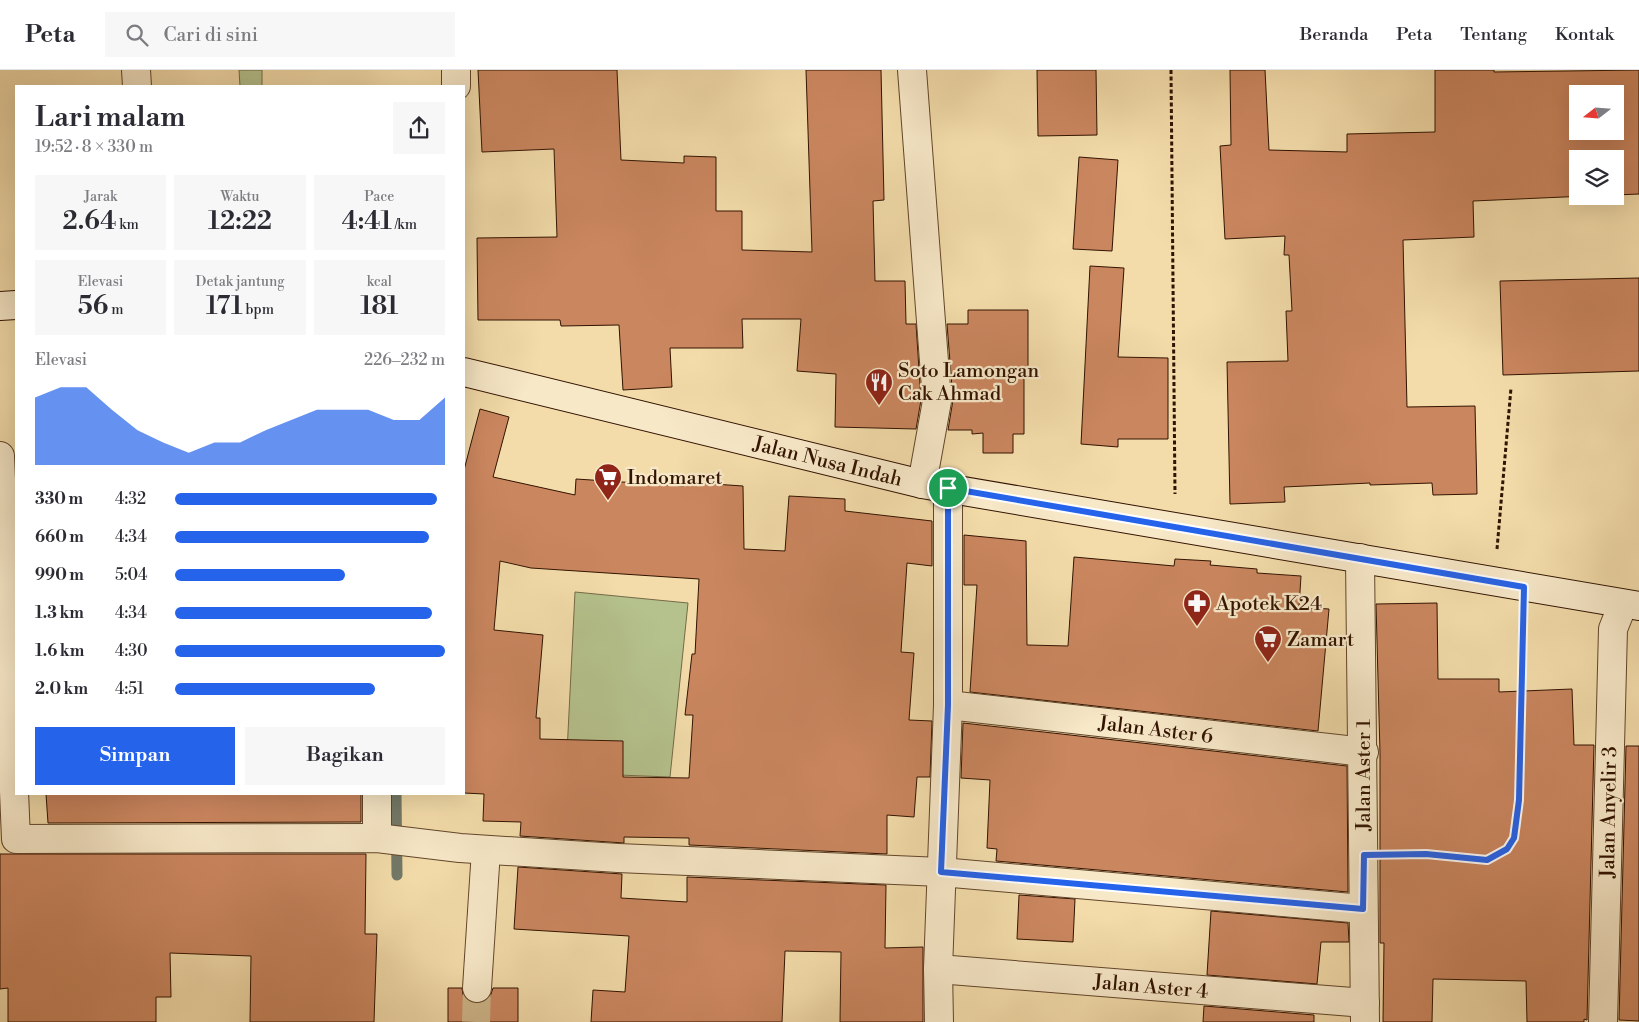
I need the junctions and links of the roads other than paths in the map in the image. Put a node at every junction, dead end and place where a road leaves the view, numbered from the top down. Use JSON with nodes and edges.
{"nodes":[{"id":1,"x":136,"y":70,"type":"edge"},
{"id":2,"x":456,"y":70,"type":"edge"},
{"id":3,"x":912,"y":70,"type":"edge"},
{"id":4,"x":136,"y":85,"type":"edge"},
{"id":5,"x":456,"y":85,"type":"edge"},
{"id":6,"x":15,"y":305,"type":"edge"},
{"id":7,"x":0,"y":306,"type":"edge"},
{"id":8,"x":465,"y":372,"type":"edge"},
{"id":9,"x":0,"y":456,"type":"edge"},
{"id":10,"x":922,"y":484,"type":"junction"},
{"id":11,"x":948,"y":488,"type":"junction"},
{"id":12,"x":1360,"y":558,"type":"junction"},
{"id":13,"x":1631,"y":605,"type":"edge"},
{"id":14,"x":4,"y":646,"type":"edge"},
{"id":15,"x":948,"y":705,"type":"junction"},
{"id":16,"x":1364,"y":752,"type":"junction"},
{"id":17,"x":377,"y":795,"type":"edge"},
{"id":18,"x":377,"y":838,"type":"junction"},
{"id":19,"x":486,"y":850,"type":"junction"},
{"id":20,"x":941,"y":872,"type":"junction"},
{"id":21,"x":1363,"y":909,"type":"junction"},
{"id":22,"x":938,"y":970,"type":"junction"},
{"id":23,"x":477,"y":988,"type":"tunnel mouth"},
{"id":24,"x":1365,"y":1013,"type":"edge"},
{"id":25,"x":939,"y":1022,"type":"edge"},
{"id":26,"x":1603,"y":1022,"type":"edge"}],
"edges":[{"from":1,"to":4,"type":"street"},
{"from":2,"to":5,"type":"street"},
{"from":3,"to":10,"type":"street"},
{"from":6,"to":7,"type":"street"},
{"from":8,"to":10,"type":"street","name":"Jalan Nusa Indah"},
{"from":9,"to":14,"type":"street"},
{"from":10,"to":11,"type":"street","name":"Jalan Nusa Indah"},
{"from":11,"to":12,"type":"street","name":"Jalan Nusa Indah"},
{"from":11,"to":15,"type":"street"},
{"from":12,"to":13,"type":"street","name":"Jalan Nusa Indah"},
{"from":12,"to":16,"type":"street","name":"Jalan Aster 1"},
{"from":13,"to":26,"type":"street","name":"Jalan Anyelir 3"},
{"from":14,"to":18,"type":"street"},
{"from":15,"to":16,"type":"street","name":"Jalan Aster 6"},
{"from":15,"to":20,"type":"street"},
{"from":16,"to":21,"type":"street","name":"Jalan Aster 1"},
{"from":17,"to":18,"type":"street"},
{"from":18,"to":19,"type":"street"},
{"from":19,"to":20,"type":"street"},
{"from":19,"to":23,"type":"street"},
{"from":20,"to":21,"type":"street"},
{"from":20,"to":22,"type":"street"},
{"from":21,"to":24,"type":"street","name":"Jalan Aster 1"},
{"from":22,"to":24,"type":"street","name":"Jalan Aster 4"},
{"from":22,"to":25,"type":"street"}]}
